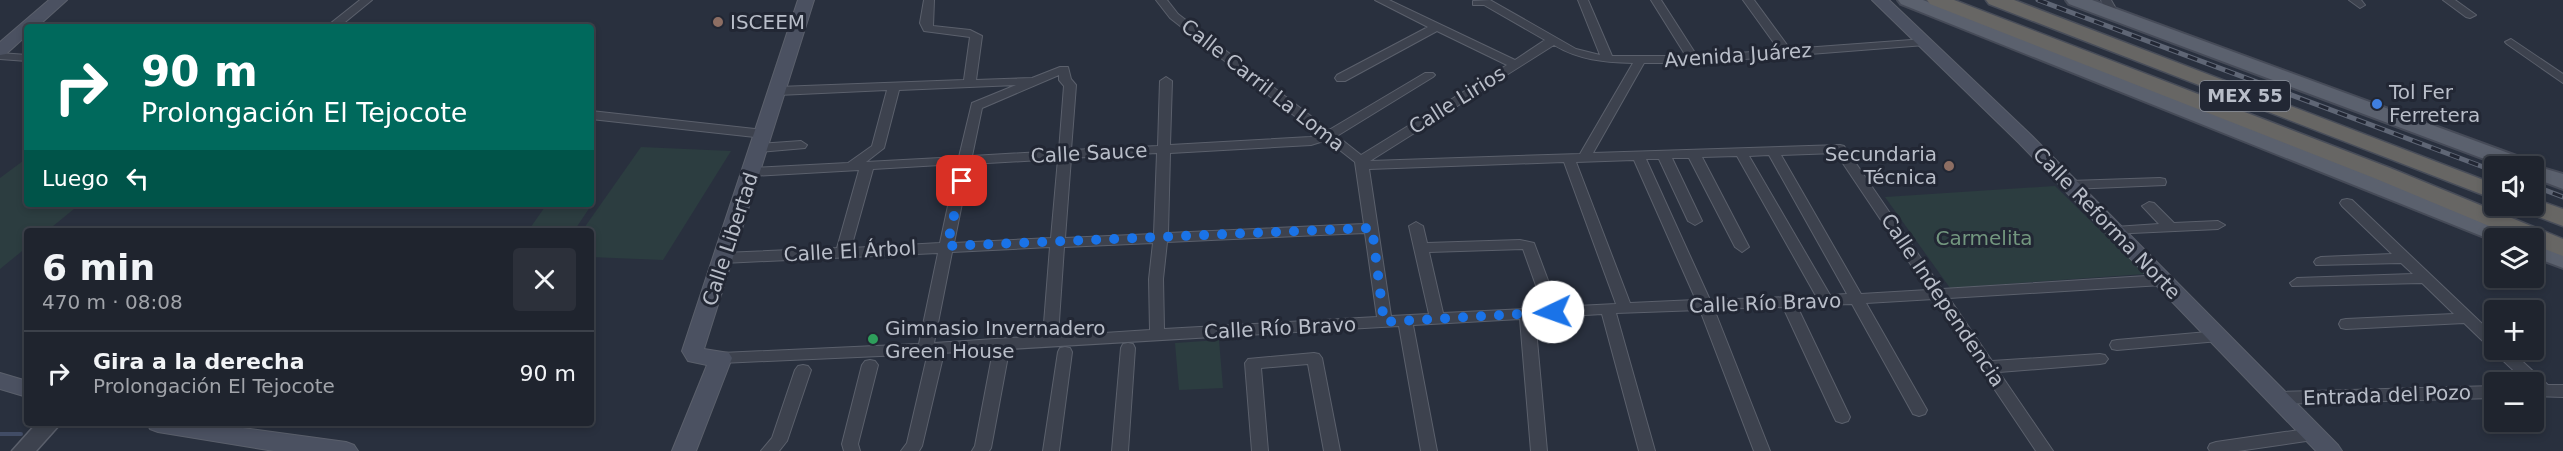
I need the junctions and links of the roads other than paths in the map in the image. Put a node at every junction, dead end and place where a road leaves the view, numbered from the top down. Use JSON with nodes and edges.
{"nodes":[{"id":1,"x":59,"y":0,"type":"edge"},
{"id":2,"x":367,"y":0,"type":"edge"},
{"id":3,"x":806,"y":0,"type":"edge"},
{"id":4,"x":929,"y":0,"type":"edge"},
{"id":5,"x":1380,"y":0,"type":"edge"},
{"id":6,"x":1583,"y":0,"type":"edge"},
{"id":7,"x":1656,"y":0,"type":"edge"},
{"id":8,"x":1748,"y":0,"type":"edge"},
{"id":9,"x":1880,"y":0,"type":"edge"},
{"id":10,"x":1907,"y":0,"type":"edge"},
{"id":11,"x":1937,"y":0,"type":"edge"},
{"id":12,"x":1996,"y":0,"type":"edge"},
{"id":13,"x":2075,"y":0,"type":"edge"},
{"id":14,"x":2448,"y":0,"type":"edge"},
{"id":15,"x":1162,"y":2,"type":"edge"},
{"id":16,"x":1477,"y":3,"type":"dead end"},
{"id":17,"x":2110,"y":7,"type":"edge"},
{"id":18,"x":2470,"y":15,"type":"dead end"},
{"id":19,"x":31,"y":24,"type":"edge"},
{"id":20,"x":336,"y":24,"type":"edge"},
{"id":21,"x":1438,"y":26,"type":"junction"},
{"id":22,"x":24,"y":30,"type":"edge"},
{"id":23,"x":1997,"y":36,"type":"junction"},
{"id":24,"x":1554,"y":40,"type":"junction"},
{"id":25,"x":1925,"y":42,"type":"junction"},
{"id":26,"x":2511,"y":42,"type":"dead end"},
{"id":27,"x":0,"y":50,"type":"edge"},
{"id":28,"x":1787,"y":53,"type":"junction"},
{"id":29,"x":0,"y":56,"type":"edge"},
{"id":30,"x":24,"y":58,"type":"edge"},
{"id":31,"x":1608,"y":59,"type":"junction"},
{"id":32,"x":1640,"y":60,"type":"junction"},
{"id":33,"x":1694,"y":60,"type":"junction"},
{"id":34,"x":1515,"y":64,"type":"junction"},
{"id":35,"x":2103,"y":65,"type":"junction"},
{"id":36,"x":1429,"y":75,"type":"dead end"},
{"id":37,"x":1341,"y":78,"type":"dead end"},
{"id":38,"x":2563,"y":79,"type":"edge"},
{"id":39,"x":1036,"y":80,"type":"junction"},
{"id":40,"x":1166,"y":81,"type":"dead end"},
{"id":41,"x":970,"y":84,"type":"junction"},
{"id":42,"x":894,"y":87,"type":"junction"},
{"id":43,"x":778,"y":91,"type":"junction"},
{"id":44,"x":594,"y":115,"type":"edge"},
{"id":45,"x":1328,"y":136,"type":"junction"},
{"id":46,"x":762,"y":141,"type":"junction"},
{"id":47,"x":801,"y":145,"type":"dead end"},
{"id":48,"x":1164,"y":150,"type":"junction"},
{"id":49,"x":1773,"y":151,"type":"junction"},
{"id":50,"x":1741,"y":153,"type":"junction"},
{"id":51,"x":1065,"y":155,"type":"junction"},
{"id":52,"x":1694,"y":155,"type":"junction"},
{"id":53,"x":1664,"y":156,"type":"junction"},
{"id":54,"x":2496,"y":156,"type":"edge"},
{"id":55,"x":1639,"y":157,"type":"junction"},
{"id":56,"x":966,"y":159,"type":"junction"},
{"id":57,"x":1576,"y":159,"type":"junction"},
{"id":58,"x":1362,"y":163,"type":"junction"},
{"id":59,"x":867,"y":166,"type":"junction"},
{"id":60,"x":850,"y":167,"type":"junction"},
{"id":61,"x":751,"y":172,"type":"junction"},
{"id":62,"x":2544,"y":175,"type":"edge"},
{"id":63,"x":2160,"y":182,"type":"dead end"},
{"id":64,"x":2563,"y":182,"type":"edge"},
{"id":65,"x":2070,"y":185,"type":"junction"},
{"id":66,"x":2484,"y":188,"type":"edge"},
{"id":67,"x":2347,"y":203,"type":"dead end"},
{"id":68,"x":2149,"y":206,"type":"dead end"},
{"id":69,"x":2476,"y":211,"type":"junction"},
{"id":70,"x":2544,"y":211,"type":"edge"},
{"id":71,"x":2563,"y":218,"type":"edge"},
{"id":72,"x":1695,"y":220,"type":"dead end"},
{"id":73,"x":2218,"y":225,"type":"dead end"},
{"id":74,"x":1416,"y":226,"type":"dead end"},
{"id":75,"x":2170,"y":227,"type":"junction"},
{"id":76,"x":1372,"y":228,"type":"junction"},
{"id":77,"x":2484,"y":229,"type":"edge"},
{"id":78,"x":2115,"y":231,"type":"junction"},
{"id":79,"x":1161,"y":236,"type":"junction"},
{"id":80,"x":1058,"y":241,"type":"junction"},
{"id":81,"x":2563,"y":242,"type":"edge"},
{"id":82,"x":947,"y":246,"type":"junction"},
{"id":83,"x":1742,"y":247,"type":"dead end"},
{"id":84,"x":1421,"y":248,"type":"junction"},
{"id":85,"x":2563,"y":248,"type":"edge"},
{"id":86,"x":843,"y":252,"type":"junction"},
{"id":87,"x":2544,"y":253,"type":"edge"},
{"id":88,"x":723,"y":258,"type":"junction"},
{"id":89,"x":2407,"y":258,"type":"junction"},
{"id":90,"x":2563,"y":260,"type":"edge"},
{"id":91,"x":2321,"y":262,"type":"dead end"},
{"id":92,"x":2427,"y":278,"type":"junction"},
{"id":93,"x":2162,"y":280,"type":"junction"},
{"id":94,"x":2296,"y":283,"type":"dead end"},
{"id":95,"x":1938,"y":294,"type":"junction"},
{"id":96,"x":1855,"y":299,"type":"junction"},
{"id":97,"x":1826,"y":300,"type":"junction"},
{"id":98,"x":1788,"y":302,"type":"junction"},
{"id":99,"x":1705,"y":305,"type":"junction"},
{"id":100,"x":1625,"y":308,"type":"junction"},
{"id":101,"x":1608,"y":309,"type":"junction"},
{"id":102,"x":1553,"y":312,"type":"junction"},
{"id":103,"x":1527,"y":314,"type":"junction"},
{"id":104,"x":2468,"y":318,"type":"junction"},
{"id":105,"x":1437,"y":319,"type":"junction"},
{"id":106,"x":1405,"y":321,"type":"junction"},
{"id":107,"x":1384,"y":322,"type":"junction"},
{"id":108,"x":2346,"y":324,"type":"dead end"},
{"id":109,"x":2484,"y":333,"type":"edge"},
{"id":110,"x":1157,"y":335,"type":"junction"},
{"id":111,"x":2218,"y":336,"type":"junction"},
{"id":112,"x":1050,"y":342,"type":"junction"},
{"id":113,"x":2117,"y":345,"type":"dead end"},
{"id":114,"x":1128,"y":348,"type":"dead end"},
{"id":115,"x":1065,"y":352,"type":"dead end"},
{"id":116,"x":930,"y":355,"type":"junction"},
{"id":117,"x":999,"y":356,"type":"dead end"},
{"id":118,"x":721,"y":358,"type":"junction"},
{"id":119,"x":2100,"y":359,"type":"dead end"},
{"id":120,"x":2510,"y":360,"type":"edge"},
{"id":121,"x":870,"y":365,"type":"dead end"},
{"id":122,"x":1988,"y":367,"type":"junction"},
{"id":123,"x":803,"y":370,"type":"dead end"},
{"id":124,"x":2521,"y":372,"type":"edge"},
{"id":125,"x":0,"y":381,"type":"edge"},
{"id":126,"x":24,"y":388,"type":"edge"},
{"id":127,"x":2544,"y":391,"type":"edge"},
{"id":128,"x":2563,"y":391,"type":"edge"},
{"id":129,"x":2484,"y":392,"type":"edge"},
{"id":130,"x":2279,"y":398,"type":"junction"},
{"id":131,"x":1919,"y":410,"type":"dead end"},
{"id":132,"x":1842,"y":417,"type":"dead end"},
{"id":133,"x":47,"y":426,"type":"edge"},
{"id":134,"x":174,"y":426,"type":"edge"},
{"id":135,"x":2313,"y":434,"type":"junction"},
{"id":136,"x":777,"y":448,"type":"edge"},
{"id":137,"x":2216,"y":448,"type":"dead end"},
{"id":138,"x":848,"y":449,"type":"edge"},
{"id":139,"x":913,"y":449,"type":"edge"},
{"id":140,"x":982,"y":450,"type":"edge"},
{"id":141,"x":23,"y":451,"type":"edge"},
{"id":142,"x":346,"y":451,"type":"edge"},
{"id":143,"x":684,"y":451,"type":"edge"},
{"id":144,"x":1051,"y":451,"type":"edge"},
{"id":145,"x":1120,"y":451,"type":"edge"},
{"id":146,"x":1260,"y":451,"type":"edge"},
{"id":147,"x":1332,"y":451,"type":"edge"},
{"id":148,"x":1429,"y":451,"type":"edge"},
{"id":149,"x":1539,"y":451,"type":"edge"},
{"id":150,"x":1647,"y":451,"type":"edge"},
{"id":151,"x":1762,"y":451,"type":"edge"},
{"id":152,"x":2045,"y":451,"type":"edge"},
{"id":153,"x":2330,"y":451,"type":"edge"}],
"edges":[{"from":1,"to":19,"type":"main road"},
{"from":2,"to":20,"type":"street"},
{"from":3,"to":43,"type":"main road","name":"Calle Libertad"},
{"from":4,"to":41,"type":"street"},
{"from":5,"to":21,"type":"street"},
{"from":6,"to":31,"type":"street"},
{"from":7,"to":33,"type":"street"},
{"from":8,"to":28,"type":"street"},
{"from":9,"to":25,"type":"main road","name":"Calle Reforma Norte"},
{"from":10,"to":23,"type":"main road"},
{"from":11,"to":35,"type":"highway","number":"MEX 55"},
{"from":12,"to":66,"type":"highway","number":"MEX 55"},
{"from":13,"to":17,"type":"main road"},
{"from":14,"to":18,"type":"street"},
{"from":15,"to":45,"type":"street","name":"Calle Carril La Loma"},
{"from":16,"to":24,"type":"street","name":"Avenida Juárez"},
{"from":17,"to":54,"type":"main road"},
{"from":21,"to":34,"type":"street"},
{"from":21,"to":37,"type":"street"},
{"from":22,"to":27,"type":"main road"},
{"from":23,"to":35,"type":"highway"},
{"from":23,"to":77,"type":"main road"},
{"from":24,"to":31,"type":"street","name":"Avenida Juárez"},
{"from":24,"to":34,"type":"street","name":"Calle Lirios"},
{"from":25,"to":28,"type":"street","name":"Avenida Juárez"},
{"from":25,"to":65,"type":"main road","name":"Calle Reforma Norte"},
{"from":26,"to":38,"type":"street"},
{"from":28,"to":33,"type":"street","name":"Avenida Juárez"},
{"from":29,"to":30,"type":"street"},
{"from":31,"to":32,"type":"street","name":"Avenida Juárez"},
{"from":32,"to":33,"type":"street","name":"Avenida Juárez"},
{"from":32,"to":57,"type":"street"},
{"from":34,"to":58,"type":"street","name":"Calle Lirios"},
{"from":35,"to":69,"type":"highway","number":"MEX 55"},
{"from":36,"to":45,"type":"street"},
{"from":39,"to":41,"type":"street"},
{"from":39,"to":51,"type":"street"},
{"from":39,"to":56,"type":"street"},
{"from":40,"to":48,"type":"street"},
{"from":41,"to":42,"type":"street"},
{"from":42,"to":43,"type":"street"},
{"from":42,"to":60,"type":"street"},
{"from":43,"to":46,"type":"main road","name":"Calle Libertad"},
{"from":44,"to":46,"type":"street"},
{"from":45,"to":48,"type":"street","name":"Calle Sauce"},
{"from":45,"to":58,"type":"street","name":"Calle Carril La Loma"},
{"from":46,"to":47,"type":"street"},
{"from":46,"to":61,"type":"main road","name":"Calle Libertad"},
{"from":48,"to":51,"type":"street","name":"Calle Sauce"},
{"from":48,"to":79,"type":"street"},
{"from":49,"to":50,"type":"street"},
{"from":49,"to":95,"type":"street","name":"Calle Independencia"},
{"from":49,"to":96,"type":"street"},
{"from":50,"to":52,"type":"street"},
{"from":50,"to":97,"type":"street"},
{"from":51,"to":56,"type":"street","name":"Calle Sauce"},
{"from":51,"to":80,"type":"street"},
{"from":52,"to":53,"type":"street"},
{"from":52,"to":83,"type":"street"},
{"from":53,"to":55,"type":"street"},
{"from":53,"to":72,"type":"street"},
{"from":55,"to":57,"type":"street"},
{"from":55,"to":99,"type":"street"},
{"from":56,"to":59,"type":"street","name":"Calle Sauce"},
{"from":56,"to":82,"type":"street"},
{"from":57,"to":58,"type":"street"},
{"from":57,"to":100,"type":"street"},
{"from":58,"to":76,"type":"street"},
{"from":59,"to":60,"type":"street","name":"Calle Sauce"},
{"from":59,"to":86,"type":"street"},
{"from":60,"to":61,"type":"street","name":"Calle Sauce"},
{"from":61,"to":88,"type":"main road","name":"Calle Libertad"},
{"from":62,"to":64,"type":"main road"},
{"from":63,"to":65,"type":"street"},
{"from":65,"to":78,"type":"main road","name":"Calle Reforma Norte"},
{"from":67,"to":89,"type":"street"},
{"from":68,"to":75,"type":"street"},
{"from":69,"to":81,"type":"highway"},
{"from":69,"to":85,"type":"highway","number":"MEX 55"},
{"from":70,"to":71,"type":"highway"},
{"from":73,"to":75,"type":"street"},
{"from":74,"to":84,"type":"street"},
{"from":75,"to":78,"type":"street"},
{"from":76,"to":79,"type":"street","name":"Calle El Árbol"},
{"from":76,"to":107,"type":"street"},
{"from":78,"to":93,"type":"main road","name":"Calle Reforma Norte"},
{"from":79,"to":80,"type":"street","name":"Calle El Árbol"},
{"from":79,"to":110,"type":"street"},
{"from":80,"to":82,"type":"street","name":"Calle El Árbol"},
{"from":80,"to":112,"type":"street"},
{"from":82,"to":86,"type":"street","name":"Calle El Árbol"},
{"from":82,"to":116,"type":"street"},
{"from":84,"to":102,"type":"street"},
{"from":84,"to":105,"type":"street"},
{"from":86,"to":88,"type":"street","name":"Calle El Árbol"},
{"from":87,"to":90,"type":"main road"},
{"from":88,"to":118,"type":"main road","name":"Calle Libertad"},
{"from":89,"to":91,"type":"street"},
{"from":89,"to":92,"type":"street"},
{"from":92,"to":94,"type":"street"},
{"from":92,"to":104,"type":"street"},
{"from":93,"to":95,"type":"street","name":"Calle Río Bravo"},
{"from":93,"to":111,"type":"main road","name":"Calle Reforma Norte"},
{"from":95,"to":96,"type":"street","name":"Calle Río Bravo"},
{"from":95,"to":122,"type":"street","name":"Calle Independencia"},
{"from":96,"to":97,"type":"street","name":"Calle Río Bravo"},
{"from":96,"to":131,"type":"street"},
{"from":97,"to":98,"type":"street","name":"Calle Río Bravo"},
{"from":98,"to":99,"type":"street","name":"Calle Río Bravo"},
{"from":98,"to":132,"type":"street"},
{"from":99,"to":100,"type":"street","name":"Calle Río Bravo"},
{"from":99,"to":151,"type":"street"},
{"from":100,"to":101,"type":"street","name":"Calle Río Bravo"},
{"from":101,"to":102,"type":"street","name":"Calle Río Bravo"},
{"from":101,"to":150,"type":"street"},
{"from":102,"to":103,"type":"street","name":"Calle Río Bravo"},
{"from":103,"to":105,"type":"street","name":"Calle Río Bravo"},
{"from":103,"to":149,"type":"street"},
{"from":104,"to":108,"type":"street"},
{"from":104,"to":109,"type":"street"},
{"from":105,"to":106,"type":"street","name":"Calle Río Bravo"},
{"from":106,"to":107,"type":"street","name":"Calle Río Bravo"},
{"from":106,"to":148,"type":"street"},
{"from":107,"to":110,"type":"street","name":"Calle Río Bravo"},
{"from":110,"to":112,"type":"street","name":"Calle Río Bravo"},
{"from":111,"to":113,"type":"street"},
{"from":111,"to":130,"type":"main road","name":"Calle Reforma Norte"},
{"from":112,"to":116,"type":"street","name":"Calle Río Bravo"},
{"from":114,"to":145,"type":"street"},
{"from":115,"to":144,"type":"street"},
{"from":116,"to":118,"type":"street","name":"Calle Río Bravo"},
{"from":116,"to":139,"type":"street"},
{"from":117,"to":140,"type":"street"},
{"from":118,"to":143,"type":"main road"},
{"from":119,"to":122,"type":"street"},
{"from":120,"to":124,"type":"street"},
{"from":121,"to":138,"type":"street"},
{"from":122,"to":152,"type":"street","name":"Calle Independencia"},
{"from":123,"to":136,"type":"street"},
{"from":125,"to":126,"type":"main road"},
{"from":127,"to":128,"type":"street"},
{"from":129,"to":130,"type":"street","name":"Entrada del Pozo"},
{"from":130,"to":135,"type":"main road","name":"Calle Reforma Norte"},
{"from":133,"to":141,"type":"street"},
{"from":134,"to":142,"type":"main road"},
{"from":135,"to":137,"type":"street"},
{"from":135,"to":153,"type":"main road","name":"Calle Reforma Norte"},
{"from":146,"to":147,"type":"street"}]}
